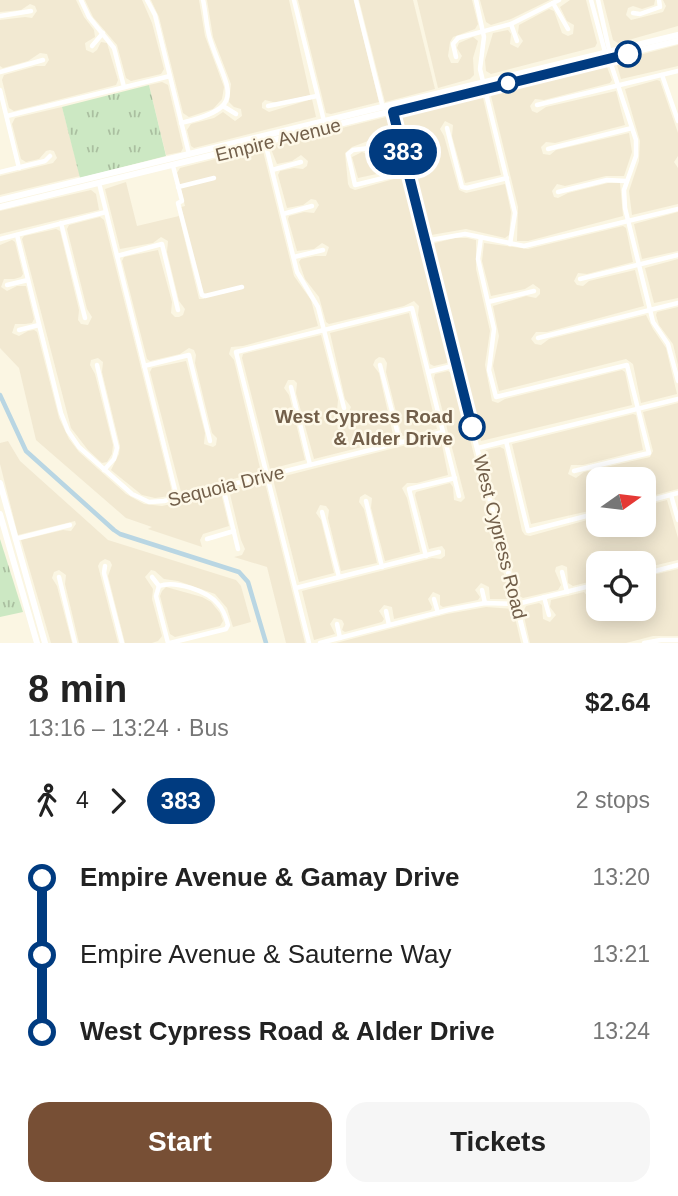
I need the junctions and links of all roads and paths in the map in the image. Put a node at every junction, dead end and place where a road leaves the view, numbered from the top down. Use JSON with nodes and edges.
{"nodes":[{"id":1,"x":80,"y":0,"type":"edge"},
{"id":2,"x":147,"y":0,"type":"edge"},
{"id":3,"x":203,"y":0,"type":"edge"},
{"id":4,"x":294,"y":0,"type":"edge"},
{"id":5,"x":356,"y":0,"type":"edge"},
{"id":6,"x":476,"y":0,"type":"edge"},
{"id":7,"x":559,"y":0,"type":"edge"},
{"id":8,"x":591,"y":0,"type":"edge"},
{"id":9,"x":598,"y":0,"type":"edge"},
{"id":10,"x":659,"y":0,"type":"edge"},
{"id":11,"x":553,"y":3,"type":"junction"},
{"id":12,"x":31,"y":11,"type":"dead end"},
{"id":13,"x":633,"y":13,"type":"dead end"},
{"id":14,"x":0,"y":16,"type":"edge"},
{"id":15,"x":511,"y":24,"type":"junction"},
{"id":16,"x":568,"y":29,"type":"dead end"},
{"id":17,"x":484,"y":31,"type":"junction"},
{"id":18,"x":103,"y":33,"type":"junction"},
{"id":19,"x":678,"y":35,"type":"edge"},
{"id":20,"x":517,"y":41,"type":"dead end"},
{"id":21,"x":678,"y":41,"type":"edge"},
{"id":22,"x":92,"y":46,"type":"dead end"},
{"id":23,"x":609,"y":54,"type":"junction"},
{"id":24,"x":456,"y":57,"type":"dead end"},
{"id":25,"x":43,"y":60,"type":"dead end"},
{"id":26,"x":678,"y":71,"type":"edge"},
{"id":27,"x":0,"y":72,"type":"edge"},
{"id":28,"x":663,"y":75,"type":"junction"},
{"id":29,"x":170,"y":76,"type":"junction"},
{"id":30,"x":484,"y":85,"type":"junction"},
{"id":31,"x":618,"y":86,"type":"junction"},
{"id":32,"x":124,"y":87,"type":"junction"},
{"id":33,"x":0,"y":90,"type":"edge"},
{"id":34,"x":317,"y":96,"type":"junction"},
{"id":35,"x":537,"y":105,"type":"dead end"},
{"id":36,"x":223,"y":106,"type":"junction"},
{"id":37,"x":268,"y":106,"type":"dead end"},
{"id":38,"x":388,"y":109,"type":"junction"},
{"id":39,"x":236,"y":114,"type":"dead end"},
{"id":40,"x":7,"y":116,"type":"junction"},
{"id":41,"x":678,"y":121,"type":"edge"},
{"id":42,"x":181,"y":123,"type":"junction"},
{"id":43,"x":325,"y":125,"type":"junction"},
{"id":44,"x":447,"y":128,"type":"dead end"},
{"id":45,"x":632,"y":128,"type":"junction"},
{"id":46,"x":265,"y":139,"type":"junction"},
{"id":47,"x":370,"y":148,"type":"dead end"},
{"id":48,"x":548,"y":149,"type":"dead end"},
{"id":49,"x":50,"y":156,"type":"dead end"},
{"id":50,"x":190,"y":158,"type":"junction"},
{"id":51,"x":301,"y":162,"type":"dead end"},
{"id":52,"x":173,"y":166,"type":"junction"},
{"id":53,"x":19,"y":168,"type":"junction"},
{"id":54,"x":272,"y":170,"type":"junction"},
{"id":55,"x":0,"y":172,"type":"edge"},
{"id":56,"x":408,"y":172,"type":"junction"},
{"id":57,"x":214,"y":178,"type":"dead end"},
{"id":58,"x":507,"y":178,"type":"junction"},
{"id":59,"x":98,"y":181,"type":"junction"},
{"id":60,"x":626,"y":181,"type":"junction"},
{"id":61,"x":178,"y":187,"type":"junction"},
{"id":62,"x":558,"y":192,"type":"dead end"},
{"id":63,"x":0,"y":200,"type":"edge"},
{"id":64,"x":312,"y":206,"type":"dead end"},
{"id":65,"x":0,"y":207,"type":"edge"},
{"id":66,"x":678,"y":209,"type":"edge"},
{"id":67,"x":106,"y":212,"type":"junction"},
{"id":68,"x":283,"y":214,"type":"junction"},
{"id":69,"x":628,"y":221,"type":"junction"},
{"id":70,"x":61,"y":223,"type":"junction"},
{"id":71,"x":17,"y":235,"type":"junction"},
{"id":72,"x":481,"y":237,"type":"junction"},
{"id":73,"x":0,"y":239,"type":"edge"},
{"id":74,"x":425,"y":241,"type":"junction"},
{"id":75,"x":510,"y":244,"type":"junction"},
{"id":76,"x":323,"y":250,"type":"dead end"},
{"id":77,"x":678,"y":255,"type":"edge"},
{"id":78,"x":117,"y":256,"type":"junction"},
{"id":79,"x":294,"y":257,"type":"junction"},
{"id":80,"x":639,"y":265,"type":"junction"},
{"id":81,"x":28,"y":279,"type":"junction"},
{"id":82,"x":580,"y":279,"type":"dead end"},
{"id":83,"x":7,"y":285,"type":"dead end"},
{"id":84,"x":242,"y":287,"type":"dead end"},
{"id":85,"x":534,"y":291,"type":"dead end"},
{"id":86,"x":488,"y":302,"type":"junction"},
{"id":87,"x":678,"y":303,"type":"edge"},
{"id":88,"x":650,"y":309,"type":"junction"},
{"id":89,"x":178,"y":310,"type":"dead end"},
{"id":90,"x":85,"y":318,"type":"dead end"},
{"id":91,"x":39,"y":325,"type":"junction"},
{"id":92,"x":19,"y":330,"type":"dead end"},
{"id":93,"x":324,"y":330,"type":"junction"},
{"id":94,"x":538,"y":338,"type":"dead end"},
{"id":95,"x":97,"y":365,"type":"dead end"},
{"id":96,"x":380,"y":365,"type":"dead end"},
{"id":97,"x":456,"y":365,"type":"junction"},
{"id":98,"x":144,"y":366,"type":"junction"},
{"id":99,"x":428,"y":372,"type":"junction"},
{"id":100,"x":678,"y":381,"type":"edge"},
{"id":101,"x":290,"y":387,"type":"dead end"},
{"id":102,"x":678,"y":399,"type":"edge"},
{"id":103,"x":344,"y":408,"type":"dead end"},
{"id":104,"x":638,"y":409,"type":"junction"},
{"id":105,"x":443,"y":432,"type":"junction"},
{"id":106,"x":211,"y":441,"type":"dead end"},
{"id":107,"x":506,"y":441,"type":"junction"},
{"id":108,"x":400,"y":442,"type":"junction"},
{"id":109,"x":478,"y":448,"type":"junction"},
{"id":110,"x":310,"y":465,"type":"junction"},
{"id":111,"x":104,"y":470,"type":"junction"},
{"id":112,"x":574,"y":471,"type":"dead end"},
{"id":113,"x":267,"y":476,"type":"junction"},
{"id":114,"x":454,"y":478,"type":"junction"},
{"id":115,"x":0,"y":483,"type":"edge"},
{"id":116,"x":223,"y":487,"type":"junction"},
{"id":117,"x":678,"y":493,"type":"edge"},
{"id":118,"x":671,"y":495,"type":"junction"},
{"id":119,"x":459,"y":496,"type":"dead end"},
{"id":120,"x":177,"y":498,"type":"junction"},
{"id":121,"x":656,"y":499,"type":"edge"},
{"id":122,"x":366,"y":501,"type":"dead end"},
{"id":123,"x":323,"y":512,"type":"dead end"},
{"id":124,"x":0,"y":514,"type":"edge"},
{"id":125,"x":586,"y":516,"type":"edge"},
{"id":126,"x":678,"y":520,"type":"edge"},
{"id":127,"x":70,"y":525,"type":"dead end"},
{"id":128,"x":234,"y":531,"type":"junction"},
{"id":129,"x":14,"y":539,"type":"junction"},
{"id":130,"x":207,"y":539,"type":"dead end"},
{"id":131,"x":238,"y":549,"type":"dead end"},
{"id":132,"x":439,"y":552,"type":"dead end"},
{"id":133,"x":426,"y":556,"type":"junction"},
{"id":134,"x":678,"y":565,"type":"edge"},
{"id":135,"x":105,"y":566,"type":"dead end"},
{"id":136,"x":382,"y":567,"type":"junction"},
{"id":137,"x":656,"y":571,"type":"edge"},
{"id":138,"x":562,"y":572,"type":"dead end"},
{"id":139,"x":59,"y":577,"type":"dead end"},
{"id":140,"x":152,"y":577,"type":"dead end"},
{"id":141,"x":339,"y":578,"type":"junction"},
{"id":142,"x":159,"y":586,"type":"junction"},
{"id":143,"x":296,"y":588,"type":"junction"},
{"id":144,"x":586,"y":588,"type":"edge"},
{"id":145,"x":482,"y":590,"type":"dead end"},
{"id":146,"x":567,"y":592,"type":"junction"},
{"id":147,"x":544,"y":597,"type":"junction"},
{"id":148,"x":435,"y":599,"type":"dead end"},
{"id":149,"x":485,"y":603,"type":"junction"},
{"id":150,"x":517,"y":604,"type":"junction"},
{"id":151,"x":386,"y":611,"type":"dead end"},
{"id":152,"x":438,"y":613,"type":"junction"},
{"id":153,"x":548,"y":615,"type":"dead end"},
{"id":154,"x":337,"y":624,"type":"dead end"},
{"id":155,"x":389,"y":625,"type":"junction"},
{"id":156,"x":340,"y":638,"type":"junction"},
{"id":157,"x":678,"y":640,"type":"edge"},
{"id":158,"x":37,"y":643,"type":"edge"},
{"id":159,"x":45,"y":643,"type":"edge"},
{"id":160,"x":75,"y":643,"type":"edge"},
{"id":161,"x":122,"y":643,"type":"edge"},
{"id":162,"x":169,"y":643,"type":"edge"},
{"id":163,"x":309,"y":643,"type":"edge"},
{"id":164,"x":320,"y":643,"type":"edge"},
{"id":165,"x":527,"y":643,"type":"edge"},
{"id":166,"x":646,"y":643,"type":"edge"}],
"edges":[{"from":1,"to":18,"type":"street"},
{"from":2,"to":29,"type":"street"},
{"from":3,"to":36,"type":"street"},
{"from":4,"to":34,"type":"street"},
{"from":5,"to":38,"type":"street"},
{"from":6,"to":17,"type":"street"},
{"from":7,"to":11,"type":"street"},
{"from":8,"to":23,"type":"street"},
{"from":9,"to":23,"type":"street"},
{"from":10,"to":13,"type":"street"},
{"from":11,"to":15,"type":"street"},
{"from":11,"to":16,"type":"street"},
{"from":12,"to":14,"type":"street"},
{"from":15,"to":17,"type":"street"},
{"from":15,"to":20,"type":"street"},
{"from":17,"to":24,"type":"street"},
{"from":17,"to":30,"type":"street"},
{"from":18,"to":22,"type":"street"},
{"from":18,"to":32,"type":"street"},
{"from":19,"to":23,"type":"main road","name":"Empire Avenue"},
{"from":21,"to":23,"type":"main road","name":"Empire Avenue"},
{"from":23,"to":30,"type":"main road","name":"Empire Avenue"},
{"from":23,"to":31,"type":"street"},
{"from":25,"to":27,"type":"street"},
{"from":26,"to":28,"type":"street"},
{"from":28,"to":31,"type":"street"},
{"from":28,"to":41,"type":"street"},
{"from":29,"to":32,"type":"street"},
{"from":29,"to":42,"type":"street"},
{"from":30,"to":38,"type":"main road","name":"Empire Avenue"},
{"from":30,"to":58,"type":"street"},
{"from":31,"to":35,"type":"street"},
{"from":31,"to":45,"type":"street"},
{"from":32,"to":40,"type":"street"},
{"from":33,"to":40,"type":"street"},
{"from":34,"to":37,"type":"street"},
{"from":34,"to":43,"type":"street"},
{"from":36,"to":39,"type":"street"},
{"from":36,"to":42,"type":"street"},
{"from":38,"to":43,"type":"main road","name":"Empire Avenue"},
{"from":38,"to":56,"type":"street","name":"West Cypress Road"},
{"from":40,"to":53,"type":"street"},
{"from":42,"to":50,"type":"street"},
{"from":43,"to":46,"type":"main road","name":"Empire Avenue"},
{"from":44,"to":58,"type":"street"},
{"from":45,"to":48,"type":"street"},
{"from":45,"to":60,"type":"street"},
{"from":46,"to":50,"type":"main road","name":"Empire Avenue"},
{"from":46,"to":54,"type":"street"},
{"from":47,"to":56,"type":"street"},
{"from":49,"to":53,"type":"street"},
{"from":50,"to":52,"type":"main road","name":"Empire Avenue"},
{"from":50,"to":59,"type":"main road","name":"Empire Avenue"},
{"from":51,"to":54,"type":"street"},
{"from":52,"to":59,"type":"main road","name":"Empire Avenue"},
{"from":52,"to":61,"type":"street"},
{"from":53,"to":55,"type":"street"},
{"from":54,"to":68,"type":"street"},
{"from":56,"to":74,"type":"street","name":"West Cypress Road"},
{"from":57,"to":61,"type":"street"},
{"from":58,"to":75,"type":"street"},
{"from":59,"to":63,"type":"main road","name":"Empire Avenue"},
{"from":59,"to":65,"type":"main road","name":"Empire Avenue"},
{"from":59,"to":67,"type":"street"},
{"from":60,"to":62,"type":"street"},
{"from":60,"to":69,"type":"street"},
{"from":61,"to":84,"type":"street"},
{"from":64,"to":68,"type":"street"},
{"from":66,"to":69,"type":"street"},
{"from":67,"to":70,"type":"street"},
{"from":67,"to":78,"type":"street"},
{"from":68,"to":79,"type":"street"},
{"from":69,"to":75,"type":"street"},
{"from":69,"to":80,"type":"street"},
{"from":70,"to":71,"type":"street"},
{"from":70,"to":90,"type":"street"},
{"from":71,"to":73,"type":"street"},
{"from":71,"to":81,"type":"street","name":"Sequoia Drive"},
{"from":72,"to":74,"type":"street"},
{"from":72,"to":75,"type":"street"},
{"from":72,"to":86,"type":"street"},
{"from":74,"to":97,"type":"street","name":"West Cypress Road"},
{"from":76,"to":79,"type":"street"},
{"from":77,"to":80,"type":"street"},
{"from":78,"to":89,"type":"street"},
{"from":78,"to":98,"type":"street"},
{"from":79,"to":93,"type":"street"},
{"from":80,"to":82,"type":"street"},
{"from":80,"to":88,"type":"street"},
{"from":81,"to":83,"type":"street"},
{"from":81,"to":91,"type":"street","name":"Sequoia Drive"},
{"from":85,"to":86,"type":"street"},
{"from":86,"to":104,"type":"street"},
{"from":87,"to":88,"type":"street"},
{"from":88,"to":94,"type":"street"},
{"from":88,"to":100,"type":"street"},
{"from":91,"to":92,"type":"street"},
{"from":91,"to":111,"type":"street","name":"Sequoia Drive"},
{"from":93,"to":99,"type":"street"},
{"from":93,"to":103,"type":"street"},
{"from":93,"to":113,"type":"street"},
{"from":95,"to":111,"type":"street"},
{"from":96,"to":108,"type":"street"},
{"from":97,"to":99,"type":"street"},
{"from":97,"to":109,"type":"street","name":"West Cypress Road"},
{"from":98,"to":106,"type":"street"},
{"from":98,"to":120,"type":"street"},
{"from":99,"to":105,"type":"street"},
{"from":101,"to":110,"type":"street"},
{"from":102,"to":104,"type":"street"},
{"from":104,"to":107,"type":"street"},
{"from":104,"to":112,"type":"street"},
{"from":105,"to":108,"type":"street","name":"Sequoia Drive"},
{"from":105,"to":114,"type":"street"},
{"from":107,"to":109,"type":"street"},
{"from":107,"to":125,"type":"street"},
{"from":108,"to":110,"type":"street","name":"Sequoia Drive"},
{"from":109,"to":150,"type":"street","name":"West Cypress Road"},
{"from":110,"to":113,"type":"street","name":"Sequoia Drive"},
{"from":111,"to":120,"type":"street","name":"Sequoia Drive"},
{"from":113,"to":116,"type":"street","name":"Sequoia Drive"},
{"from":113,"to":143,"type":"street"},
{"from":114,"to":119,"type":"street"},
{"from":114,"to":133,"type":"street"},
{"from":115,"to":129,"type":"main road"},
{"from":116,"to":120,"type":"street","name":"Sequoia Drive"},
{"from":116,"to":128,"type":"street"},
{"from":117,"to":118,"type":"street"},
{"from":118,"to":121,"type":"street"},
{"from":118,"to":126,"type":"street"},
{"from":122,"to":136,"type":"street"},
{"from":123,"to":141,"type":"street"},
{"from":124,"to":158,"type":"main road"},
{"from":127,"to":129,"type":"street"},
{"from":128,"to":130,"type":"street"},
{"from":128,"to":131,"type":"street"},
{"from":129,"to":159,"type":"main road"},
{"from":132,"to":133,"type":"street"},
{"from":133,"to":136,"type":"street"},
{"from":134,"to":137,"type":"street"},
{"from":135,"to":161,"type":"street"},
{"from":136,"to":141,"type":"street"},
{"from":138,"to":146,"type":"street"},
{"from":139,"to":160,"type":"street"},
{"from":140,"to":142,"type":"street"},
{"from":141,"to":143,"type":"street"},
{"from":142,"to":162,"type":"street"},
{"from":142,"to":162,"type":"street"},
{"from":143,"to":163,"type":"street"},
{"from":144,"to":146,"type":"street"},
{"from":145,"to":149,"type":"street"},
{"from":146,"to":147,"type":"street"},
{"from":147,"to":150,"type":"street"},
{"from":147,"to":153,"type":"street"},
{"from":148,"to":152,"type":"street"},
{"from":149,"to":150,"type":"street"},
{"from":149,"to":152,"type":"street"},
{"from":150,"to":165,"type":"street","name":"West Cypress Road"},
{"from":151,"to":155,"type":"street"},
{"from":152,"to":155,"type":"street"},
{"from":154,"to":156,"type":"street"},
{"from":155,"to":156,"type":"street"},
{"from":156,"to":164,"type":"street"},
{"from":157,"to":166,"type":"street"}]}
